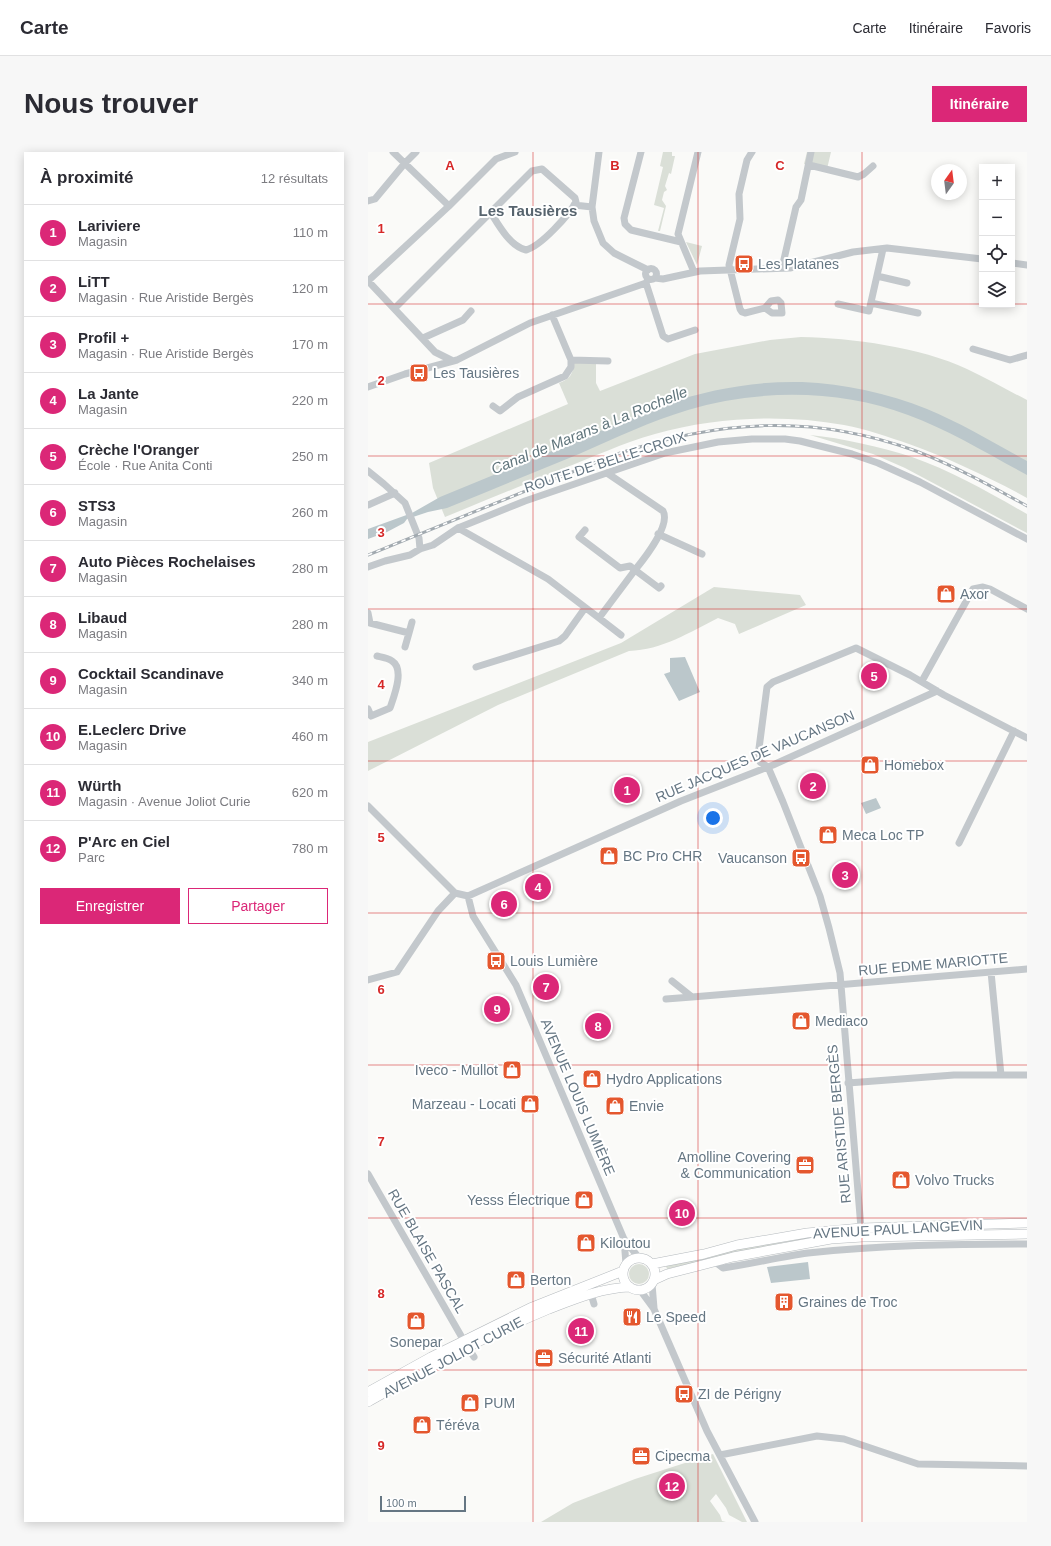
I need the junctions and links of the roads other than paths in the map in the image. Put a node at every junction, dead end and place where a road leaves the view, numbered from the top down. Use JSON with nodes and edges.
{"nodes":[{"id":1,"x":393,"y":152,"type":"edge"},
{"id":2,"x":416,"y":152,"type":"edge"},
{"id":3,"x":515,"y":152,"type":"edge"},
{"id":4,"x":599,"y":152,"type":"edge"},
{"id":5,"x":641,"y":152,"type":"edge"},
{"id":6,"x":698,"y":152,"type":"edge"},
{"id":7,"x":752,"y":152,"type":"edge"},
{"id":8,"x":812,"y":152,"type":"edge"},
{"id":9,"x":405,"y":163,"type":"junction"},
{"id":10,"x":809,"y":165,"type":"junction"},
{"id":11,"x":873,"y":166,"type":"dead end"},
{"id":12,"x":368,"y":201,"type":"edge"},
{"id":13,"x":575,"y":202,"type":"junction"},
{"id":14,"x":449,"y":206,"type":"junction"},
{"id":15,"x":588,"y":206,"type":"junction"},
{"id":16,"x":491,"y":213,"type":"junction"},
{"id":17,"x":681,"y":242,"type":"junction"},
{"id":18,"x":883,"y":249,"type":"junction"},
{"id":19,"x":979,"y":260,"type":"edge"},
{"id":20,"x":1015,"y":264,"type":"edge"},
{"id":21,"x":1027,"y":266,"type":"edge"},
{"id":22,"x":782,"y":268,"type":"junction"},
{"id":23,"x":730,"y":269,"type":"junction"},
{"id":24,"x":694,"y":272,"type":"junction"},
{"id":25,"x":877,"y":276,"type":"junction"},
{"id":26,"x":651,"y":278,"type":"junction"},
{"id":27,"x":368,"y":281,"type":"edge"},
{"id":28,"x":907,"y":283,"type":"dead end"},
{"id":29,"x":871,"y":303,"type":"junction"},
{"id":30,"x":838,"y":304,"type":"dead end"},
{"id":31,"x":395,"y":308,"type":"junction"},
{"id":32,"x":765,"y":308,"type":"dead end"},
{"id":33,"x":471,"y":311,"type":"dead end"},
{"id":34,"x":918,"y":313,"type":"dead end"},
{"id":35,"x":552,"y":315,"type":"junction"},
{"id":36,"x":695,"y":330,"type":"dead end"},
{"id":37,"x":423,"y":338,"type":"junction"},
{"id":38,"x":973,"y":348,"type":"dead end"},
{"id":39,"x":435,"y":352,"type":"junction"},
{"id":40,"x":1027,"y":355,"type":"edge"},
{"id":41,"x":571,"y":360,"type":"junction"},
{"id":42,"x":453,"y":361,"type":"junction"},
{"id":43,"x":608,"y":361,"type":"dead end"},
{"id":44,"x":439,"y":365,"type":"junction"},
{"id":45,"x":368,"y":387,"type":"edge"},
{"id":46,"x":493,"y":406,"type":"dead end"},
{"id":47,"x":368,"y":471,"type":"edge"},
{"id":48,"x":607,"y":473,"type":"junction"},
{"id":49,"x":384,"y":484,"type":"junction"},
{"id":50,"x":395,"y":493,"type":"junction"},
{"id":51,"x":383,"y":498,"type":"junction"},
{"id":52,"x":368,"y":505,"type":"edge"},
{"id":53,"x":458,"y":528,"type":"junction"},
{"id":54,"x":585,"y":530,"type":"dead end"},
{"id":55,"x":658,"y":534,"type":"junction"},
{"id":56,"x":1027,"y":539,"type":"edge"},
{"id":57,"x":420,"y":549,"type":"junction"},
{"id":58,"x":702,"y":554,"type":"dead end"},
{"id":59,"x":368,"y":567,"type":"edge"},
{"id":60,"x":635,"y":570,"type":"junction"},
{"id":61,"x":661,"y":586,"type":"dead end"},
{"id":62,"x":585,"y":608,"type":"junction"},
{"id":63,"x":1027,"y":609,"type":"edge"},
{"id":64,"x":368,"y":613,"type":"edge"},
{"id":65,"x":599,"y":618,"type":"junction"},
{"id":66,"x":412,"y":622,"type":"dead end"},
{"id":67,"x":409,"y":633,"type":"junction"},
{"id":68,"x":621,"y":635,"type":"dead end"},
{"id":69,"x":406,"y":647,"type":"dead end"},
{"id":70,"x":376,"y":656,"type":"dead end"},
{"id":71,"x":476,"y":667,"type":"dead end"},
{"id":72,"x":922,"y":681,"type":"junction"},
{"id":73,"x":937,"y":691,"type":"junction"},
{"id":74,"x":368,"y":709,"type":"edge"},
{"id":75,"x":1014,"y":731,"type":"junction"},
{"id":76,"x":1027,"y":738,"type":"edge"},
{"id":77,"x":768,"y":767,"type":"junction"},
{"id":78,"x":368,"y":806,"type":"edge"},
{"id":79,"x":959,"y":843,"type":"dead end"},
{"id":80,"x":455,"y":893,"type":"junction"},
{"id":81,"x":468,"y":896,"type":"junction"},
{"id":82,"x":1027,"y":969,"type":"edge"},
{"id":83,"x":991,"y":972,"type":"junction"},
{"id":84,"x":368,"y":980,"type":"edge"},
{"id":85,"x":672,"y":981,"type":"dead end"},
{"id":86,"x":840,"y":985,"type":"junction"},
{"id":87,"x":692,"y":996,"type":"junction"},
{"id":88,"x":666,"y":999,"type":"dead end"},
{"id":89,"x":1001,"y":1075,"type":"junction"},
{"id":90,"x":1027,"y":1075,"type":"edge"},
{"id":91,"x":848,"y":1083,"type":"junction"},
{"id":92,"x":368,"y":1174,"type":"edge"},
{"id":93,"x":979,"y":1224,"type":"junction"},
{"id":94,"x":1027,"y":1224,"type":"edge"},
{"id":95,"x":861,"y":1228,"type":"junction"},
{"id":96,"x":979,"y":1234,"type":"junction"},
{"id":97,"x":1027,"y":1234,"type":"edge"},
{"id":98,"x":624,"y":1239,"type":"junction"},
{"id":99,"x":978,"y":1244,"type":"junction"},
{"id":100,"x":1027,"y":1244,"type":"edge"},
{"id":101,"x":639,"y":1258,"type":"junction"},
{"id":102,"x":714,"y":1261,"type":"junction"},
{"id":103,"x":652,"y":1264,"type":"junction"},
{"id":104,"x":625,"y":1268,"type":"junction"},
{"id":105,"x":653,"y":1282,"type":"junction"},
{"id":106,"x":630,"y":1287,"type":"junction"},
{"id":107,"x":640,"y":1290,"type":"junction"},
{"id":108,"x":591,"y":1294,"type":"junction"},
{"id":109,"x":594,"y":1304,"type":"dead end"},
{"id":110,"x":654,"y":1308,"type":"junction"},
{"id":111,"x":466,"y":1344,"type":"junction"},
{"id":112,"x":474,"y":1356,"type":"dead end"},
{"id":113,"x":368,"y":1392,"type":"edge"},
{"id":114,"x":368,"y":1402,"type":"edge"},
{"id":115,"x":720,"y":1455,"type":"junction"},
{"id":116,"x":1027,"y":1466,"type":"edge"},
{"id":117,"x":755,"y":1522,"type":"edge"}],
"edges":[{"from":1,"to":9,"type":"street"},
{"from":2,"to":9,"type":"street"},
{"from":3,"to":14,"type":"street"},
{"from":4,"to":15,"type":"street"},
{"from":5,"to":17,"type":"street"},
{"from":6,"to":17,"type":"street"},
{"from":7,"to":23,"type":"street"},
{"from":8,"to":10,"type":"street"},
{"from":9,"to":12,"type":"street"},
{"from":9,"to":14,"type":"street"},
{"from":10,"to":11,"type":"street"},
{"from":10,"to":22,"type":"street"},
{"from":13,"to":15,"type":"street"},
{"from":13,"to":16,"type":"street"},
{"from":13,"to":16,"type":"street"},
{"from":14,"to":27,"type":"street"},
{"from":15,"to":26,"type":"street"},
{"from":16,"to":31,"type":"street"},
{"from":17,"to":24,"type":"street"},
{"from":18,"to":19,"type":"street"},
{"from":18,"to":22,"type":"street"},
{"from":18,"to":25,"type":"street"},
{"from":20,"to":21,"type":"street"},
{"from":22,"to":23,"type":"street"},
{"from":23,"to":24,"type":"street"},
{"from":23,"to":32,"type":"street"},
{"from":24,"to":26,"type":"street"},
{"from":25,"to":28,"type":"street"},
{"from":25,"to":29,"type":"street"},
{"from":26,"to":35,"type":"street"},
{"from":26,"to":36,"type":"street"},
{"from":27,"to":31,"type":"street"},
{"from":29,"to":30,"type":"street"},
{"from":29,"to":34,"type":"street"},
{"from":31,"to":37,"type":"street"},
{"from":33,"to":37,"type":"street"},
{"from":35,"to":41,"type":"street"},
{"from":35,"to":42,"type":"street"},
{"from":37,"to":39,"type":"street"},
{"from":38,"to":40,"type":"street"},
{"from":39,"to":42,"type":"street"},
{"from":39,"to":44,"type":"street"},
{"from":41,"to":43,"type":"street"},
{"from":41,"to":46,"type":"street"},
{"from":42,"to":44,"type":"street"},
{"from":44,"to":45,"type":"street"},
{"from":47,"to":49,"type":"street"},
{"from":48,"to":53,"type":"street","name":"ROUTE DE BELLE-CROIX"},
{"from":48,"to":55,"type":"street"},
{"from":48,"to":56,"type":"street","name":"ROUTE DE BELLE-CROIX"},
{"from":49,"to":50,"type":"street"},
{"from":49,"to":51,"type":"street"},
{"from":50,"to":51,"type":"street"},
{"from":50,"to":57,"type":"street"},
{"from":51,"to":52,"type":"street"},
{"from":53,"to":57,"type":"street","name":"ROUTE DE BELLE-CROIX"},
{"from":53,"to":62,"type":"street"},
{"from":54,"to":60,"type":"street"},
{"from":55,"to":58,"type":"street"},
{"from":55,"to":60,"type":"street"},
{"from":57,"to":59,"type":"street","name":"ROUTE DE BELLE-CROIX"},
{"from":60,"to":61,"type":"street"},
{"from":60,"to":65,"type":"street"},
{"from":62,"to":65,"type":"street"},
{"from":62,"to":71,"type":"street"},
{"from":63,"to":72,"type":"street"},
{"from":64,"to":67,"type":"street"},
{"from":65,"to":68,"type":"street"},
{"from":66,"to":67,"type":"street"},
{"from":67,"to":69,"type":"street"},
{"from":70,"to":74,"type":"street"},
{"from":72,"to":73,"type":"street"},
{"from":72,"to":77,"type":"street","name":"RUE ARISTIDE BERGÈS"},
{"from":73,"to":75,"type":"street"},
{"from":73,"to":77,"type":"street","name":"RUE JACQUES DE VAUCANSON"},
{"from":75,"to":76,"type":"street"},
{"from":75,"to":79,"type":"street"},
{"from":77,"to":81,"type":"street","name":"RUE JACQUES DE VAUCANSON"},
{"from":77,"to":86,"type":"street","name":"RUE ARISTIDE BERGÈS"},
{"from":78,"to":80,"type":"street"},
{"from":80,"to":81,"type":"street"},
{"from":80,"to":84,"type":"street"},
{"from":81,"to":98,"type":"street","name":"AVENUE LOUIS LUMIÈRE"},
{"from":82,"to":83,"type":"street","name":"RUE EDME MARIOTTE"},
{"from":83,"to":86,"type":"street","name":"RUE EDME MARIOTTE"},
{"from":83,"to":89,"type":"street"},
{"from":85,"to":87,"type":"street"},
{"from":86,"to":87,"type":"street","name":"RUE EDME MARIOTTE"},
{"from":86,"to":91,"type":"street","name":"RUE ARISTIDE BERGÈS"},
{"from":87,"to":88,"type":"street","name":"RUE EDME MARIOTTE"},
{"from":89,"to":90,"type":"street"},
{"from":89,"to":91,"type":"street"},
{"from":91,"to":95,"type":"street","name":"RUE ARISTIDE BERGÈS"},
{"from":92,"to":111,"type":"street","name":"RUE BLAISE PASCAL"},
{"from":93,"to":94,"type":"main road","name":"AVENUE PAUL LANGEVIN"},
{"from":93,"to":95,"type":"main road","name":"AVENUE PAUL LANGEVIN"},
{"from":93,"to":96,"type":"street"},
{"from":95,"to":103,"type":"main road","name":"AVENUE PAUL LANGEVIN"},
{"from":96,"to":97,"type":"main road","name":"AVENUE PAUL LANGEVIN"},
{"from":96,"to":99,"type":"street"},
{"from":96,"to":102,"type":"main road","name":"AVENUE PAUL LANGEVIN"},
{"from":98,"to":101,"type":"street","name":"AVENUE LOUIS LUMIÈRE"},
{"from":98,"to":104,"type":"street","name":"AVENUE LOUIS LUMIÈRE"},
{"from":99,"to":100,"type":"street"},
{"from":99,"to":102,"type":"street"},
{"from":101,"to":103,"type":"main road"},
{"from":101,"to":104,"type":"main road"},
{"from":102,"to":105,"type":"main road","name":"AVENUE PAUL LANGEVIN"},
{"from":103,"to":105,"type":"main road"},
{"from":104,"to":106,"type":"main road"},
{"from":104,"to":111,"type":"main road","name":"AVENUE JOLIOT CURIE"},
{"from":105,"to":107,"type":"main road"},
{"from":105,"to":110,"type":"street"},
{"from":106,"to":107,"type":"main road"},
{"from":106,"to":108,"type":"main road","name":"AVENUE JOLIOT CURIE"},
{"from":107,"to":110,"type":"street"},
{"from":108,"to":109,"type":"street"},
{"from":108,"to":111,"type":"main road","name":"AVENUE JOLIOT CURIE"},
{"from":110,"to":115,"type":"street"},
{"from":111,"to":112,"type":"street","name":"RUE BLAISE PASCAL"},
{"from":111,"to":113,"type":"main road","name":"AVENUE JOLIOT CURIE"},
{"from":111,"to":114,"type":"main road","name":"AVENUE JOLIOT CURIE"},
{"from":115,"to":116,"type":"street"},
{"from":115,"to":117,"type":"street"}]}
